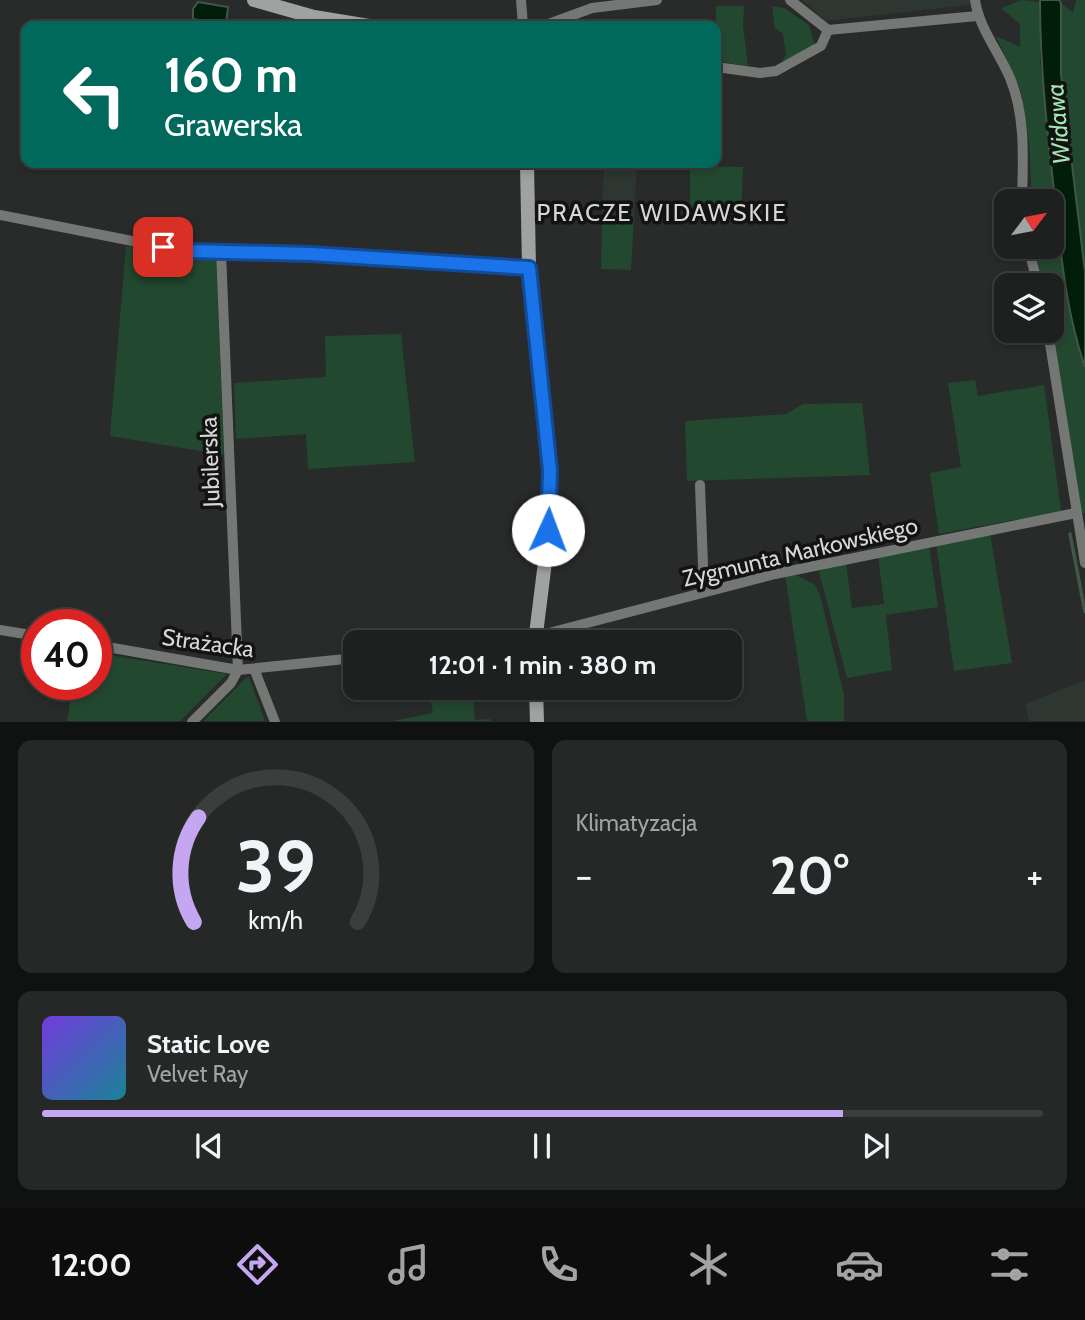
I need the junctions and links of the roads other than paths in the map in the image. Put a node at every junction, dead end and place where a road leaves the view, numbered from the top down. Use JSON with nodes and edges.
{"nodes":[{"id":1,"x":254,"y":0,"type":"edge"},
{"id":2,"x":521,"y":0,"type":"edge"},
{"id":3,"x":657,"y":0,"type":"edge"},
{"id":4,"x":790,"y":0,"type":"edge"},
{"id":5,"x":975,"y":0,"type":"edge"},
{"id":6,"x":977,"y":16,"type":"junction"},
{"id":7,"x":338,"y":21,"type":"edge"},
{"id":8,"x":523,"y":21,"type":"edge"},
{"id":9,"x":557,"y":21,"type":"edge"},
{"id":10,"x":828,"y":30,"type":"junction"},
{"id":11,"x":721,"y":68,"type":"edge"},
{"id":12,"x":527,"y":168,"type":"edge"},
{"id":13,"x":1022,"y":189,"type":"edge"},
{"id":14,"x":0,"y":215,"type":"edge"},
{"id":15,"x":221,"y":252,"type":"junction"},
{"id":16,"x":529,"y":268,"type":"junction"},
{"id":17,"x":1050,"y":343,"type":"edge"},
{"id":18,"x":700,"y":485,"type":"dead end"},
{"id":19,"x":1076,"y":513,"type":"junction"},
{"id":20,"x":1085,"y":563,"type":"edge"},
{"id":21,"x":704,"y":592,"type":"junction"},
{"id":22,"x":0,"y":630,"type":"edge"},
{"id":23,"x":536,"y":630,"type":"edge"},
{"id":24,"x":567,"y":630,"type":"edge"},
{"id":25,"x":21,"y":633,"type":"edge"},
{"id":26,"x":112,"y":648,"type":"edge"},
{"id":27,"x":343,"y":660,"type":"edge"},
{"id":28,"x":238,"y":670,"type":"junction"},
{"id":29,"x":254,"y":671,"type":"junction"},
{"id":30,"x":536,"y":700,"type":"edge"},
{"id":31,"x":192,"y":722,"type":"edge"},
{"id":32,"x":275,"y":722,"type":"edge"},
{"id":33,"x":537,"y":722,"type":"edge"}],
"edges":[{"from":1,"to":7,"type":"street"},
{"from":2,"to":8,"type":"street"},
{"from":3,"to":9,"type":"street"},
{"from":4,"to":10,"type":"street"},
{"from":5,"to":6,"type":"street"},
{"from":6,"to":10,"type":"street"},
{"from":6,"to":13,"type":"street"},
{"from":10,"to":11,"type":"street"},
{"from":12,"to":16,"type":"street"},
{"from":14,"to":15,"type":"street"},
{"from":15,"to":16,"type":"street"},
{"from":15,"to":28,"type":"street","name":"Jubilerska"},
{"from":16,"to":23,"type":"street"},
{"from":17,"to":19,"type":"street"},
{"from":18,"to":21,"type":"street"},
{"from":19,"to":20,"type":"street"},
{"from":19,"to":21,"type":"street","name":"Zygmunta Markowskiego"},
{"from":21,"to":24,"type":"street","name":"Zygmunta Markowskiego"},
{"from":22,"to":25,"type":"street"},
{"from":26,"to":28,"type":"street","name":"Strażacka"},
{"from":27,"to":29,"type":"street","name":"Strażacka"},
{"from":28,"to":29,"type":"street","name":"Strażacka"},
{"from":28,"to":31,"type":"street"},
{"from":29,"to":32,"type":"street"},
{"from":30,"to":33,"type":"street"}]}
